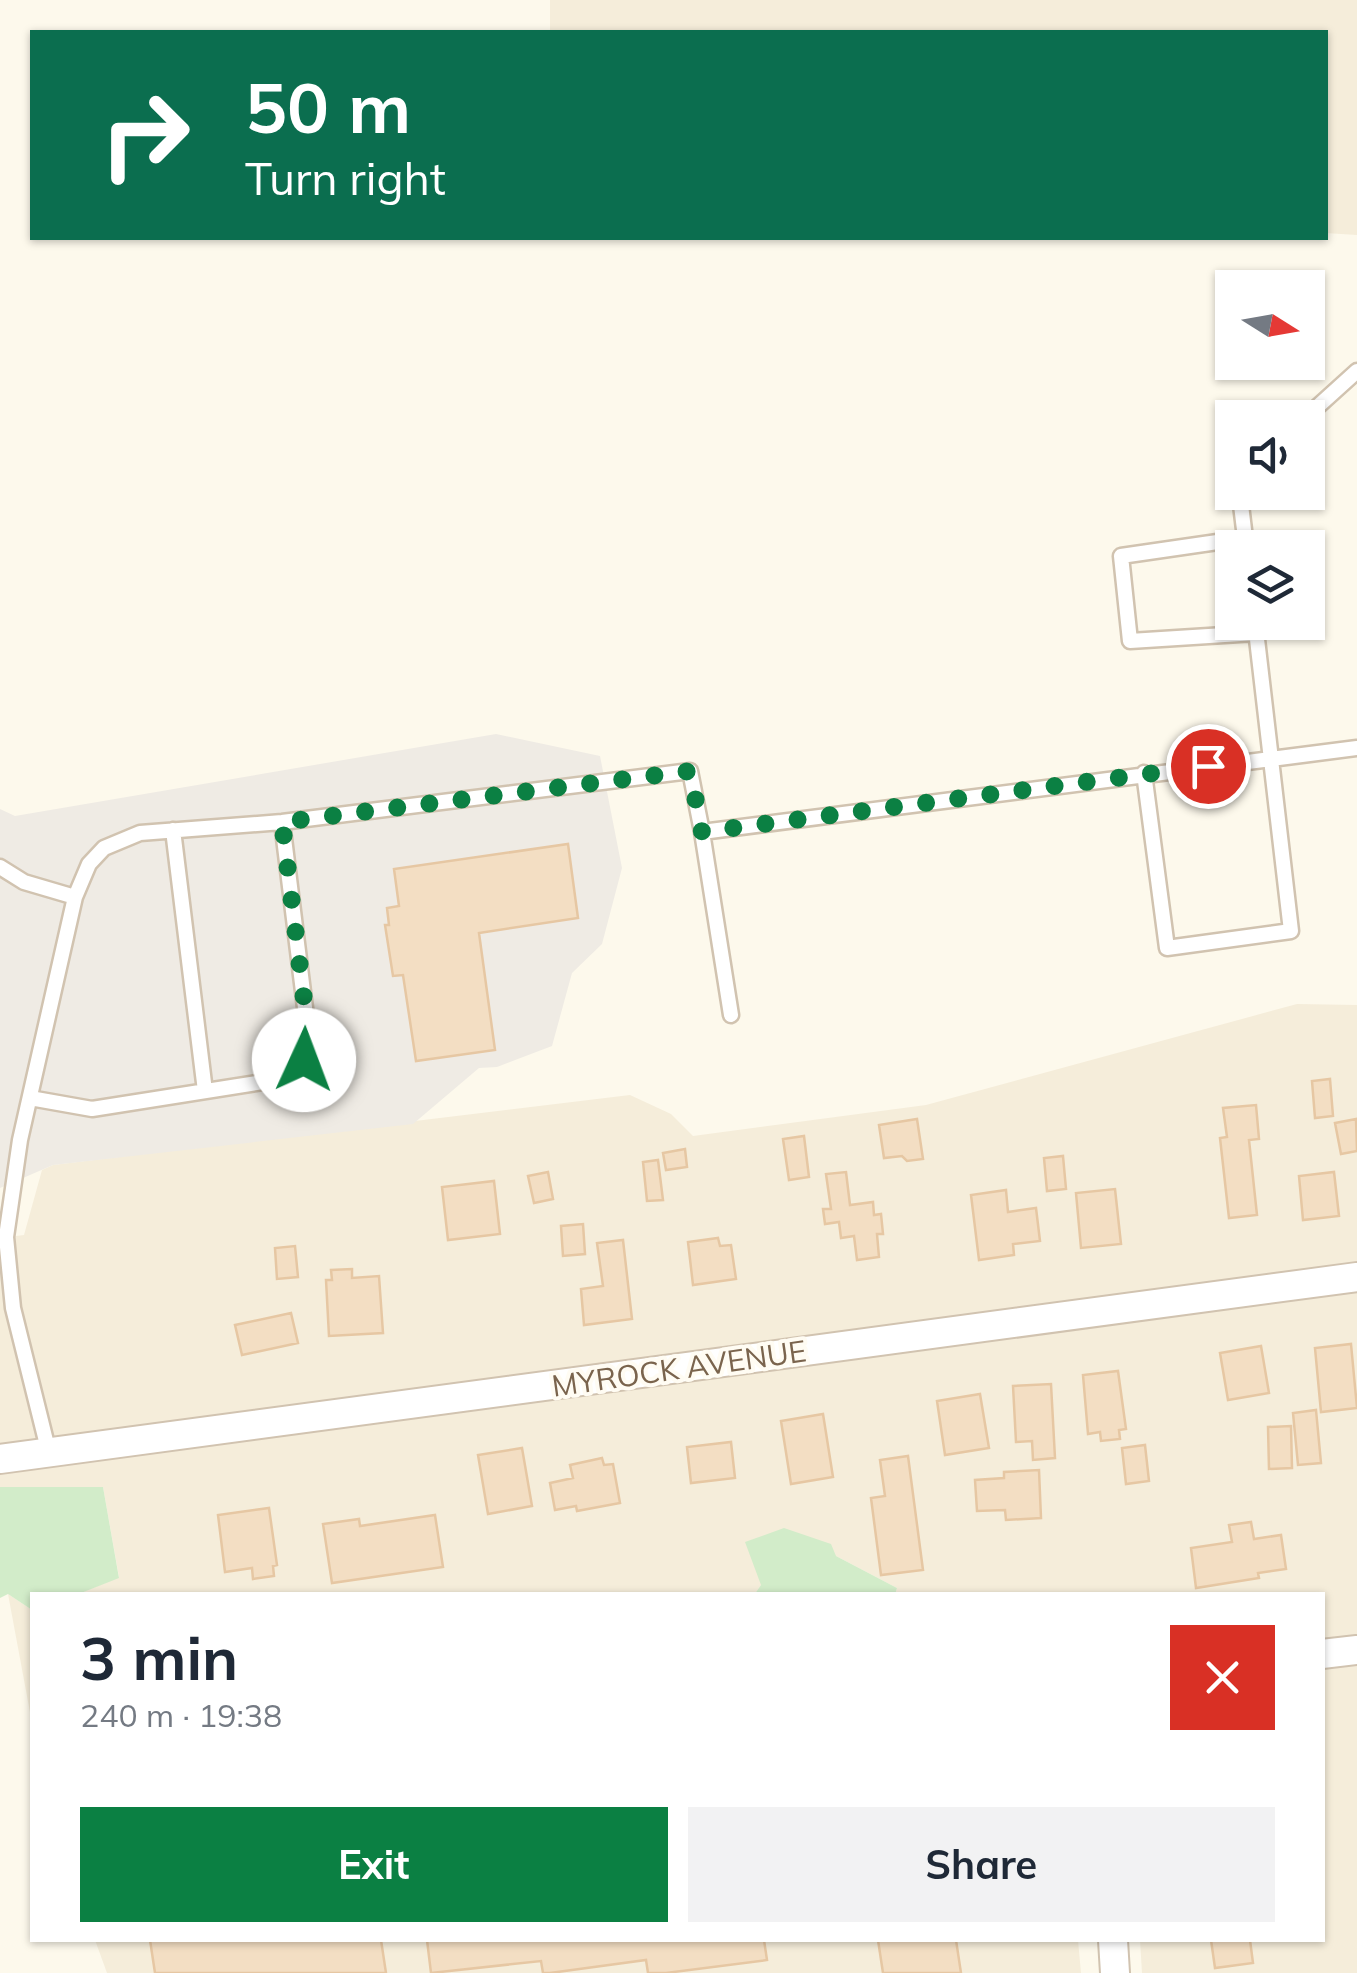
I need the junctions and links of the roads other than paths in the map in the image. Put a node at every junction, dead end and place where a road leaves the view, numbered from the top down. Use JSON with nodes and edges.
{"nodes":[{"id":1,"x":1357,"y":370,"type":"edge"},
{"id":2,"x":1324,"y":400,"type":"edge"},
{"id":3,"x":1215,"y":546,"type":"edge"},
{"id":4,"x":1215,"y":632,"type":"edge"},
{"id":5,"x":1257,"y":640,"type":"edge"},
{"id":6,"x":1357,"y":748,"type":"edge"},
{"id":7,"x":1271,"y":758,"type":"junction"},
{"id":8,"x":1144,"y":773,"type":"junction"},
{"id":9,"x":282,"y":822,"type":"junction"},
{"id":10,"x":173,"y":830,"type":"junction"},
{"id":11,"x":702,"y":832,"type":"junction"},
{"id":12,"x":0,"y":867,"type":"edge"},
{"id":13,"x":75,"y":897,"type":"junction"},
{"id":14,"x":731,"y":1015,"type":"dead end"},
{"id":15,"x":204,"y":1091,"type":"junction"},
{"id":16,"x":30,"y":1098,"type":"junction"},
{"id":17,"x":8,"y":1175,"type":"edge"},
{"id":18,"x":1357,"y":1276,"type":"edge"},
{"id":19,"x":49,"y":1453,"type":"junction"},
{"id":20,"x":0,"y":1459,"type":"edge"},
{"id":21,"x":1357,"y":1650,"type":"edge"},
{"id":22,"x":1325,"y":1654,"type":"edge"},
{"id":23,"x":1112,"y":1942,"type":"edge"},
{"id":24,"x":1114,"y":1973,"type":"edge"}],
"edges":[{"from":1,"to":2,"type":"lane"},
{"from":3,"to":4,"type":"lane"},
{"from":5,"to":7,"type":"lane"},
{"from":6,"to":7,"type":"lane"},
{"from":7,"to":8,"type":"lane"},
{"from":7,"to":8,"type":"lane"},
{"from":8,"to":11,"type":"lane"},
{"from":9,"to":10,"type":"lane"},
{"from":9,"to":11,"type":"lane"},
{"from":9,"to":15,"type":"lane"},
{"from":10,"to":13,"type":"lane"},
{"from":10,"to":15,"type":"lane"},
{"from":11,"to":14,"type":"lane"},
{"from":12,"to":13,"type":"lane"},
{"from":13,"to":16,"type":"lane"},
{"from":15,"to":16,"type":"lane"},
{"from":16,"to":17,"type":"lane"},
{"from":17,"to":19,"type":"lane"},
{"from":18,"to":19,"type":"street","name":"MYROCK AVENUE"},
{"from":19,"to":20,"type":"street","name":"MYROCK AVENUE"},
{"from":21,"to":22,"type":"street"},
{"from":23,"to":24,"type":"street"}]}
